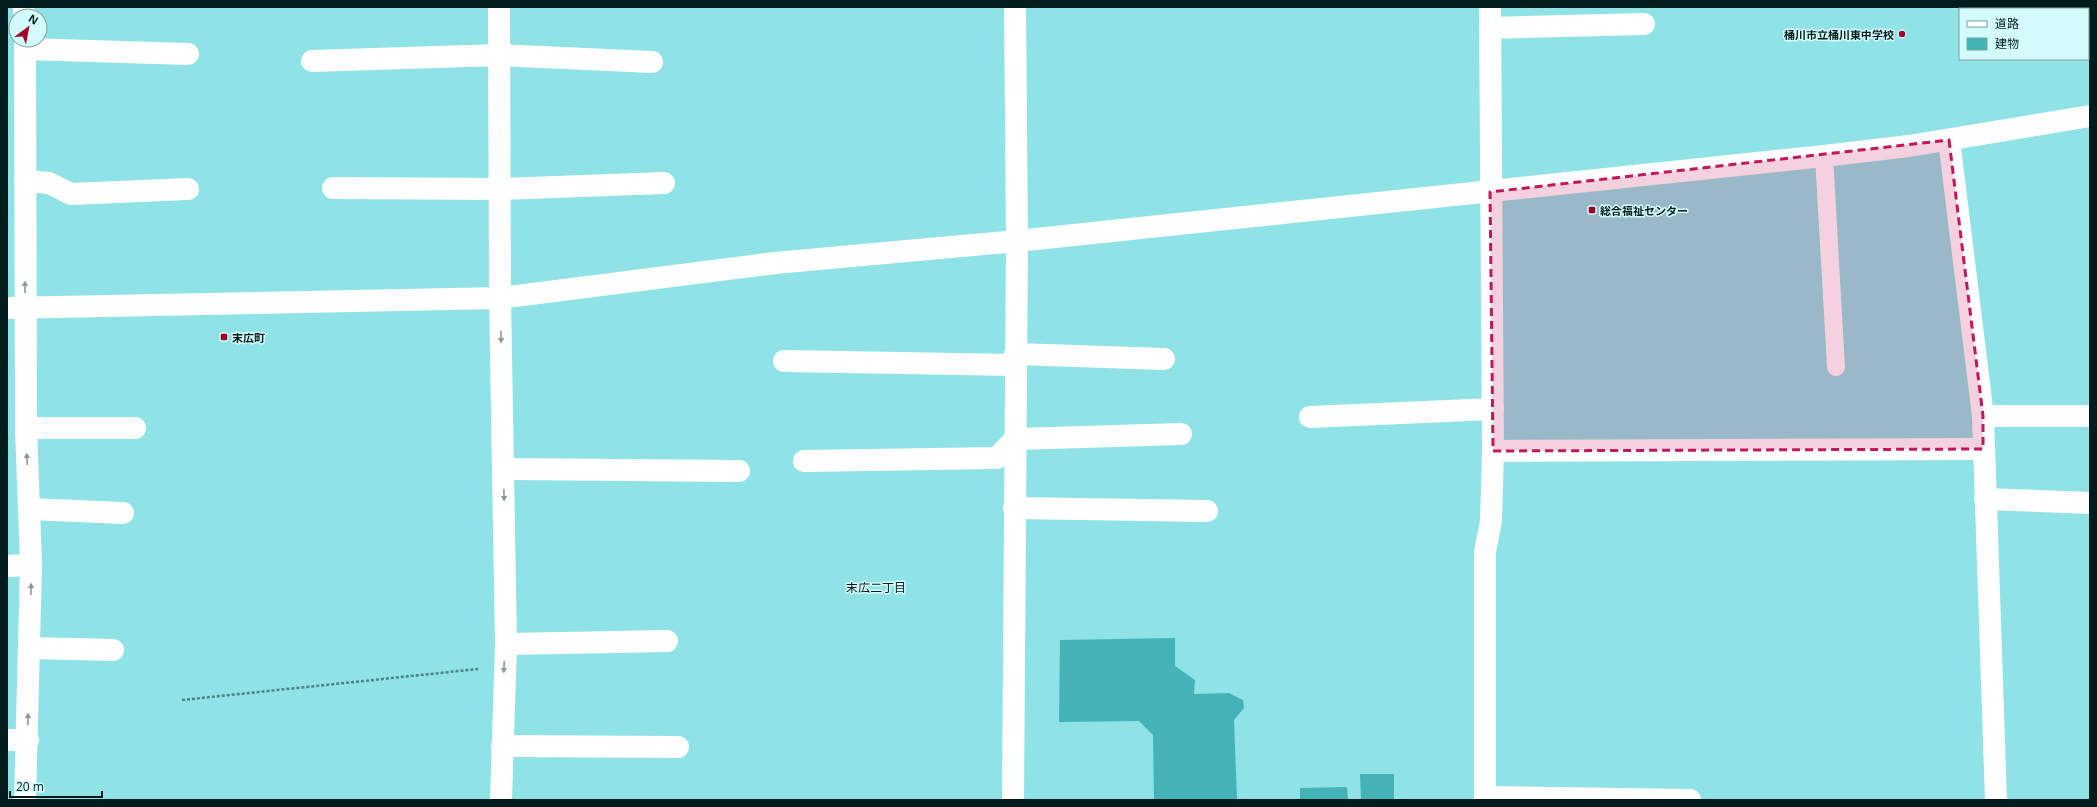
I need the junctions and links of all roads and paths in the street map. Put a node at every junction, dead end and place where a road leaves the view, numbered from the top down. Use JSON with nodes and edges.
{"nodes":[{"id":1,"x":499,"y":7,"type":"edge"},
{"id":2,"x":1016,"y":7,"type":"edge"},
{"id":3,"x":1490,"y":17,"type":"edge"},
{"id":4,"x":1644,"y":24,"type":"dead end"},
{"id":5,"x":48,"y":45,"type":"edge"},
{"id":6,"x":25,"y":48,"type":"edge"},
{"id":7,"x":188,"y":54,"type":"dead end"},
{"id":8,"x":499,"y":55,"type":"junction"},
{"id":9,"x":312,"y":61,"type":"dead end"},
{"id":10,"x":652,"y":62,"type":"dead end"},
{"id":11,"x":2090,"y":116,"type":"edge"},
{"id":12,"x":1949,"y":140,"type":"junction"},
{"id":13,"x":1824,"y":156,"type":"junction"},
{"id":14,"x":25,"y":181,"type":"junction"},
{"id":15,"x":664,"y":183,"type":"dead end"},
{"id":16,"x":333,"y":188,"type":"dead end"},
{"id":17,"x":188,"y":189,"type":"dead end"},
{"id":18,"x":500,"y":189,"type":"junction"},
{"id":19,"x":1490,"y":192,"type":"junction"},
{"id":20,"x":1017,"y":242,"type":"junction"},
{"id":21,"x":500,"y":298,"type":"junction"},
{"id":22,"x":16,"y":309,"type":"edge"},
{"id":23,"x":1164,"y":359,"type":"dead end"},
{"id":24,"x":1015,"y":360,"type":"junction"},
{"id":25,"x":784,"y":361,"type":"dead end"},
{"id":26,"x":1836,"y":367,"type":"dead end"},
{"id":27,"x":1493,"y":409,"type":"junction"},
{"id":28,"x":1983,"y":416,"type":"junction"},
{"id":29,"x":2090,"y":416,"type":"edge"},
{"id":30,"x":1310,"y":417,"type":"dead end"},
{"id":31,"x":26,"y":428,"type":"junction"},
{"id":32,"x":135,"y":428,"type":"dead end"},
{"id":33,"x":1181,"y":434,"type":"dead end"},
{"id":34,"x":1015,"y":439,"type":"junction"},
{"id":35,"x":1983,"y":449,"type":"junction"},
{"id":36,"x":1493,"y":451,"type":"junction"},
{"id":37,"x":804,"y":461,"type":"dead end"},
{"id":38,"x":503,"y":469,"type":"junction"},
{"id":39,"x":738,"y":471,"type":"dead end"},
{"id":40,"x":1984,"y":499,"type":"junction"},
{"id":41,"x":2090,"y":503,"type":"edge"},
{"id":42,"x":1014,"y":508,"type":"junction"},
{"id":43,"x":30,"y":509,"type":"junction"},
{"id":44,"x":1207,"y":511,"type":"dead end"},
{"id":45,"x":123,"y":513,"type":"dead end"},
{"id":46,"x":32,"y":565,"type":"junction"},
{"id":47,"x":7,"y":566,"type":"edge"},
{"id":48,"x":667,"y":641,"type":"dead end"},
{"id":49,"x":506,"y":644,"type":"junction"},
{"id":50,"x":30,"y":648,"type":"junction"},
{"id":51,"x":113,"y":650,"type":"dead end"},
{"id":52,"x":504,"y":666,"type":"junction"},
{"id":53,"x":182,"y":700,"type":"dead end"},
{"id":54,"x":17,"y":740,"type":"edge"},
{"id":55,"x":502,"y":746,"type":"junction"},
{"id":56,"x":678,"y":747,"type":"dead end"},
{"id":57,"x":1485,"y":798,"type":"edge"},
{"id":58,"x":25,"y":800,"type":"edge"},
{"id":59,"x":501,"y":800,"type":"edge"},
{"id":60,"x":1013,"y":800,"type":"edge"},
{"id":61,"x":1690,"y":800,"type":"edge"},
{"id":62,"x":1996,"y":800,"type":"edge"}],
"edges":[{"from":1,"to":8,"type":"street"},
{"from":2,"to":20,"type":"street"},
{"from":3,"to":4,"type":"street"},
{"from":3,"to":19,"type":"street"},
{"from":5,"to":7,"type":"street"},
{"from":6,"to":14,"type":"street"},
{"from":8,"to":9,"type":"street"},
{"from":8,"to":10,"type":"street"},
{"from":8,"to":18,"type":"street"},
{"from":11,"to":12,"type":"street"},
{"from":12,"to":13,"type":"street"},
{"from":12,"to":28,"type":"street"},
{"from":13,"to":19,"type":"street"},
{"from":13,"to":26,"type":"lane"},
{"from":14,"to":17,"type":"street"},
{"from":22,"to":14,"type":"street","one_way":true},
{"from":15,"to":18,"type":"street"},
{"from":16,"to":18,"type":"street"},
{"from":18,"to":21,"type":"street"},
{"from":19,"to":20,"type":"street"},
{"from":19,"to":27,"type":"street"},
{"from":20,"to":21,"type":"street"},
{"from":20,"to":24,"type":"street"},
{"from":21,"to":22,"type":"street"},
{"from":21,"to":38,"type":"street","one_way":true},
{"from":22,"to":31,"type":"street"},
{"from":23,"to":24,"type":"street"},
{"from":24,"to":25,"type":"street"},
{"from":24,"to":34,"type":"street"},
{"from":27,"to":30,"type":"street"},
{"from":27,"to":36,"type":"street"},
{"from":28,"to":29,"type":"street"},
{"from":28,"to":35,"type":"street"},
{"from":31,"to":32,"type":"street"},
{"from":43,"to":31,"type":"street","one_way":true},
{"from":33,"to":34,"type":"street"},
{"from":34,"to":37,"type":"street"},
{"from":34,"to":42,"type":"street"},
{"from":35,"to":36,"type":"street"},
{"from":35,"to":40,"type":"street"},
{"from":36,"to":57,"type":"street"},
{"from":38,"to":39,"type":"street"},
{"from":38,"to":49,"type":"street","one_way":true},
{"from":40,"to":41,"type":"street"},
{"from":40,"to":62,"type":"street"},
{"from":42,"to":44,"type":"street"},
{"from":42,"to":60,"type":"street"},
{"from":43,"to":45,"type":"street"},
{"from":43,"to":46,"type":"street"},
{"from":46,"to":47,"type":"street"},
{"from":50,"to":46,"type":"street","one_way":true},
{"from":48,"to":49,"type":"street"},
{"from":49,"to":52,"type":"street"},
{"from":50,"to":51,"type":"street"},
{"from":54,"to":50,"type":"street","one_way":true},
{"from":52,"to":53,"type":"path"},
{"from":52,"to":55,"type":"street","one_way":true},
{"from":54,"to":58,"type":"street"},
{"from":55,"to":56,"type":"street"},
{"from":55,"to":59,"type":"street"},
{"from":57,"to":61,"type":"street"}]}
